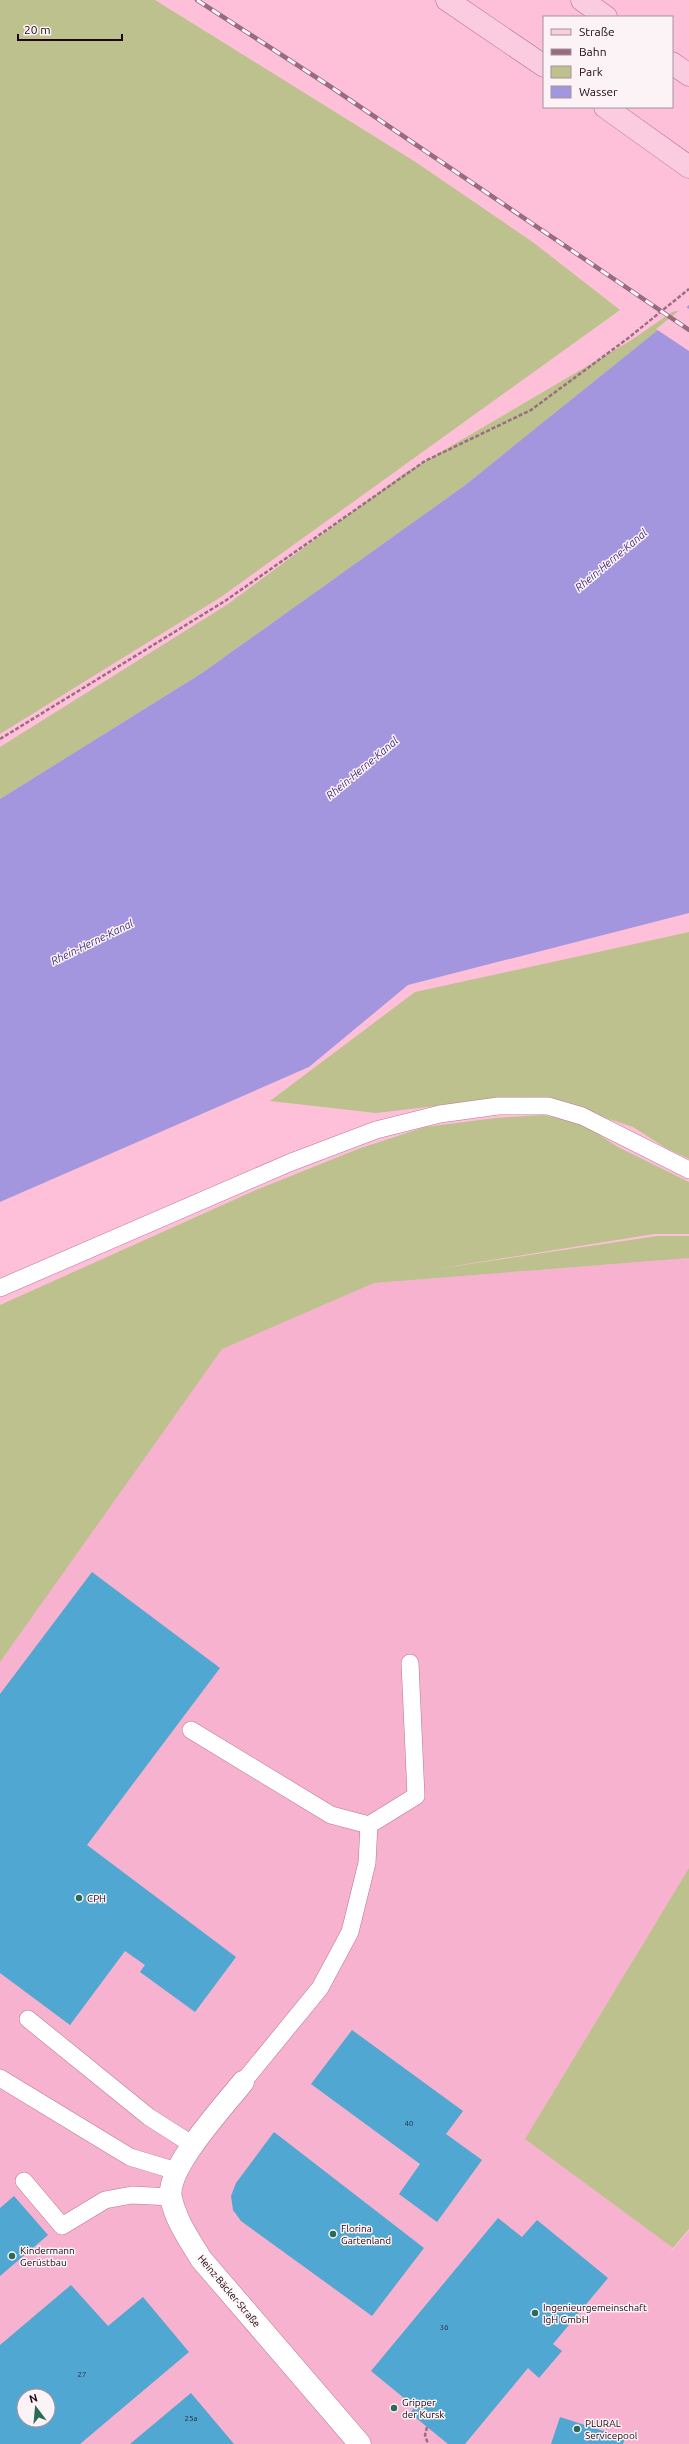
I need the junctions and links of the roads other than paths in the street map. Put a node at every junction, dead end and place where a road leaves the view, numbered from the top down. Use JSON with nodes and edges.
{"nodes":[{"id":1,"x":447,"y":0,"type":"edge"},
{"id":2,"x":582,"y":0,"type":"edge"},
{"id":3,"x":605,"y":16,"type":"edge"},
{"id":4,"x":673,"y":64,"type":"edge"},
{"id":5,"x":543,"y":65,"type":"edge"},
{"id":6,"x":689,"y":74,"type":"edge"},
{"id":7,"x":606,"y":108,"type":"edge"},
{"id":8,"x":689,"y":167,"type":"edge"},
{"id":9,"x":689,"y":1170,"type":"edge"},
{"id":10,"x":0,"y":1288,"type":"edge"},
{"id":11,"x":410,"y":1663,"type":"dead end"},
{"id":12,"x":191,"y":1730,"type":"dead end"},
{"id":13,"x":369,"y":1825,"type":"junction"},
{"id":14,"x":28,"y":2019,"type":"dead end"},
{"id":15,"x":0,"y":2078,"type":"edge"},
{"id":16,"x":243,"y":2082,"type":"joint"},
{"id":17,"x":193,"y":2145,"type":"junction"},
{"id":18,"x":176,"y":2171,"type":"junction"},
{"id":19,"x":24,"y":2181,"type":"dead end"},
{"id":20,"x":171,"y":2197,"type":"junction"},
{"id":21,"x":360,"y":2444,"type":"edge"}],
"edges":[{"from":1,"to":5,"type":"main road"},
{"from":2,"to":3,"type":"main road"},
{"from":4,"to":6,"type":"main road"},
{"from":7,"to":8,"type":"main road"},
{"from":9,"to":10,"type":"lane"},
{"from":11,"to":13,"type":"lane"},
{"from":12,"to":13,"type":"lane"},
{"from":13,"to":16,"type":"lane"},
{"from":14,"to":17,"type":"lane"},
{"from":15,"to":18,"type":"lane"},
{"from":16,"to":17,"type":"street","name":"Heinz-Bäcker-Straße"},
{"from":17,"to":18,"type":"street","name":"Heinz-Bäcker-Straße"},
{"from":18,"to":20,"type":"street","name":"Heinz-Bäcker-Straße"},
{"from":19,"to":20,"type":"lane"},
{"from":20,"to":21,"type":"street","name":"Heinz-Bäcker-Straße"}]}
